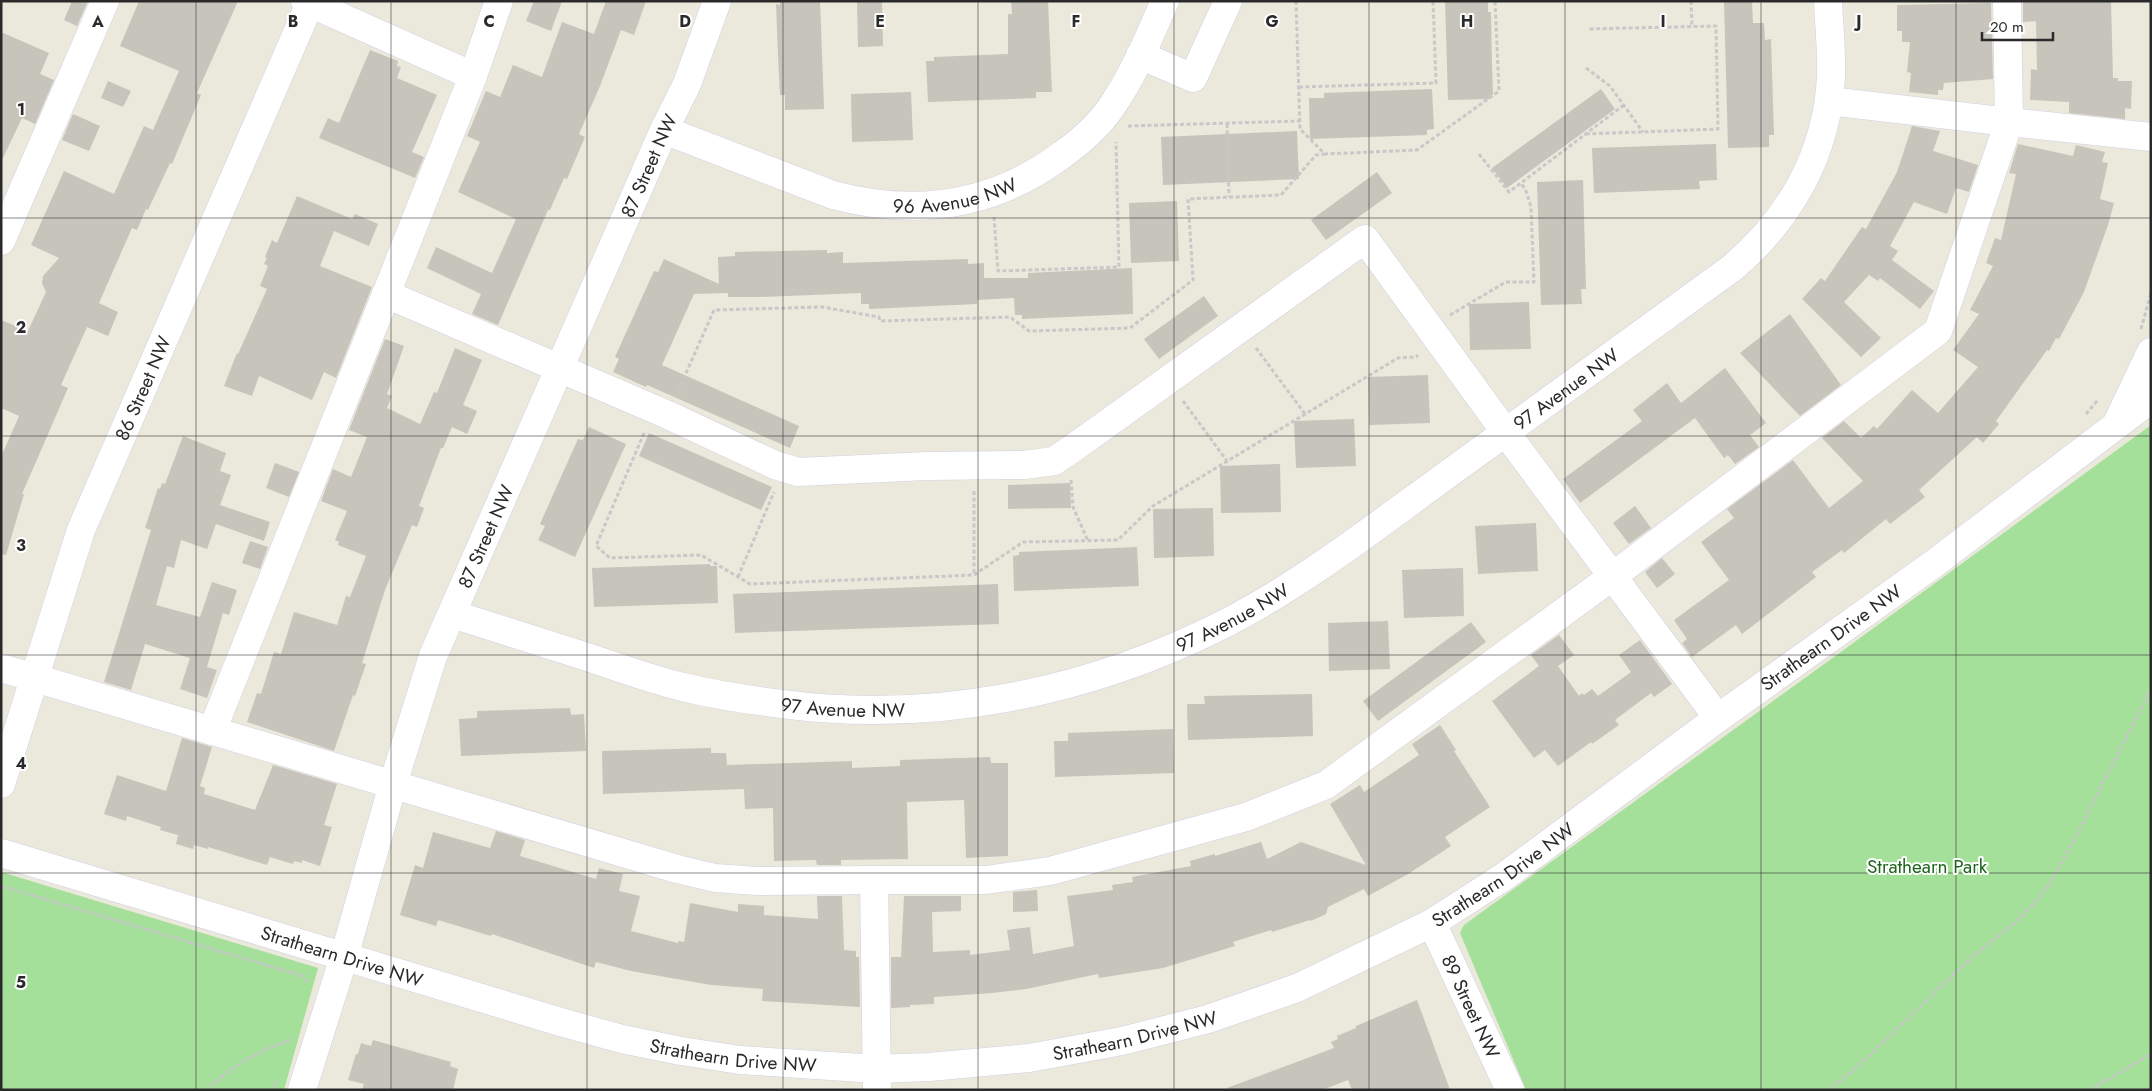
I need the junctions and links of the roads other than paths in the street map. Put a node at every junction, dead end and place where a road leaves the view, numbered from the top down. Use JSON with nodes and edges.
{"nodes":[{"id":1,"x":104,"y":1,"type":"edge"},
{"id":2,"x":499,"y":1,"type":"edge"},
{"id":3,"x":717,"y":1,"type":"edge"},
{"id":4,"x":1165,"y":1,"type":"edge"},
{"id":5,"x":1228,"y":1,"type":"edge"},
{"id":6,"x":1828,"y":1,"type":"edge"},
{"id":7,"x":2007,"y":1,"type":"edge"},
{"id":8,"x":308,"y":2,"type":"edge"},
{"id":9,"x":1140,"y":55,"type":"junction"},
{"id":10,"x":473,"y":76,"type":"junction"},
{"id":11,"x":1829,"y":101,"type":"junction"},
{"id":12,"x":2010,"y":122,"type":"junction"},
{"id":13,"x":664,"y":130,"type":"junction"},
{"id":14,"x":2151,"y":136,"type":"edge"},
{"id":15,"x":1,"y":241,"type":"edge"},
{"id":16,"x":386,"y":294,"type":"junction"},
{"id":17,"x":2146,"y":341,"type":"edge"},
{"id":18,"x":560,"y":369,"type":"junction"},
{"id":19,"x":2151,"y":399,"type":"edge"},
{"id":20,"x":2117,"y":424,"type":"junction"},
{"id":21,"x":1506,"y":433,"type":"junction"},
{"id":22,"x":1613,"y":576,"type":"junction"},
{"id":23,"x":452,"y":614,"type":"junction"},
{"id":24,"x":1,"y":668,"type":"edge"},
{"id":25,"x":35,"y":679,"type":"junction"},
{"id":26,"x":1718,"y":718,"type":"junction"},
{"id":27,"x":212,"y":731,"type":"junction"},
{"id":28,"x":1,"y":784,"type":"edge"},
{"id":29,"x":393,"y":784,"type":"junction"},
{"id":30,"x":1,"y":853,"type":"edge"},
{"id":31,"x":874,"y":880,"type":"junction"},
{"id":32,"x":1432,"y":923,"type":"junction"},
{"id":33,"x":344,"y":957,"type":"junction"},
{"id":34,"x":877,"y":1079,"type":"edge"},
{"id":35,"x":302,"y":1090,"type":"edge"},
{"id":36,"x":1510,"y":1090,"type":"edge"}],
"edges":[{"from":1,"to":15,"type":"street"},
{"from":2,"to":10,"type":"street"},
{"from":3,"to":13,"type":"street","name":"87 Street NW"},
{"from":4,"to":9,"type":"street","name":"96 Avenue NW"},
{"from":5,"to":9,"type":"street"},
{"from":6,"to":11,"type":"street","name":"97 Avenue NW"},
{"from":7,"to":12,"type":"street"},
{"from":8,"to":10,"type":"street"},
{"from":8,"to":25,"type":"street","name":"86 Street NW"},
{"from":9,"to":13,"type":"street","name":"96 Avenue NW"},
{"from":10,"to":16,"type":"street"},
{"from":11,"to":12,"type":"street"},
{"from":11,"to":21,"type":"street","name":"97 Avenue NW"},
{"from":12,"to":14,"type":"street"},
{"from":12,"to":22,"type":"street"},
{"from":13,"to":18,"type":"street","name":"87 Street NW"},
{"from":16,"to":18,"type":"street"},
{"from":16,"to":27,"type":"street"},
{"from":17,"to":20,"type":"street","name":"Strathearn Drive NW"},
{"from":18,"to":21,"type":"street"},
{"from":18,"to":23,"type":"street","name":"87 Street NW"},
{"from":19,"to":20,"type":"street","name":"Strathearn Drive NW"},
{"from":20,"to":26,"type":"street","name":"Strathearn Drive NW"},
{"from":21,"to":22,"type":"street"},
{"from":21,"to":23,"type":"street","name":"97 Avenue NW"},
{"from":22,"to":26,"type":"street"},
{"from":22,"to":31,"type":"street"},
{"from":23,"to":29,"type":"street","name":"87 Street NW"},
{"from":24,"to":25,"type":"street"},
{"from":25,"to":27,"type":"street"},
{"from":25,"to":28,"type":"street","name":"86 Street NW"},
{"from":26,"to":32,"type":"street","name":"Strathearn Drive NW"},
{"from":27,"to":29,"type":"street"},
{"from":29,"to":31,"type":"street"},
{"from":29,"to":33,"type":"street","name":"87 Street NW"},
{"from":30,"to":33,"type":"street","name":"Strathearn Drive NW"},
{"from":31,"to":34,"type":"street"},
{"from":32,"to":34,"type":"street","name":"Strathearn Drive NW"},
{"from":32,"to":36,"type":"street","name":"89 Street NW"},
{"from":33,"to":34,"type":"street","name":"Strathearn Drive NW"},
{"from":33,"to":35,"type":"street","name":"87 Street NW"}]}
